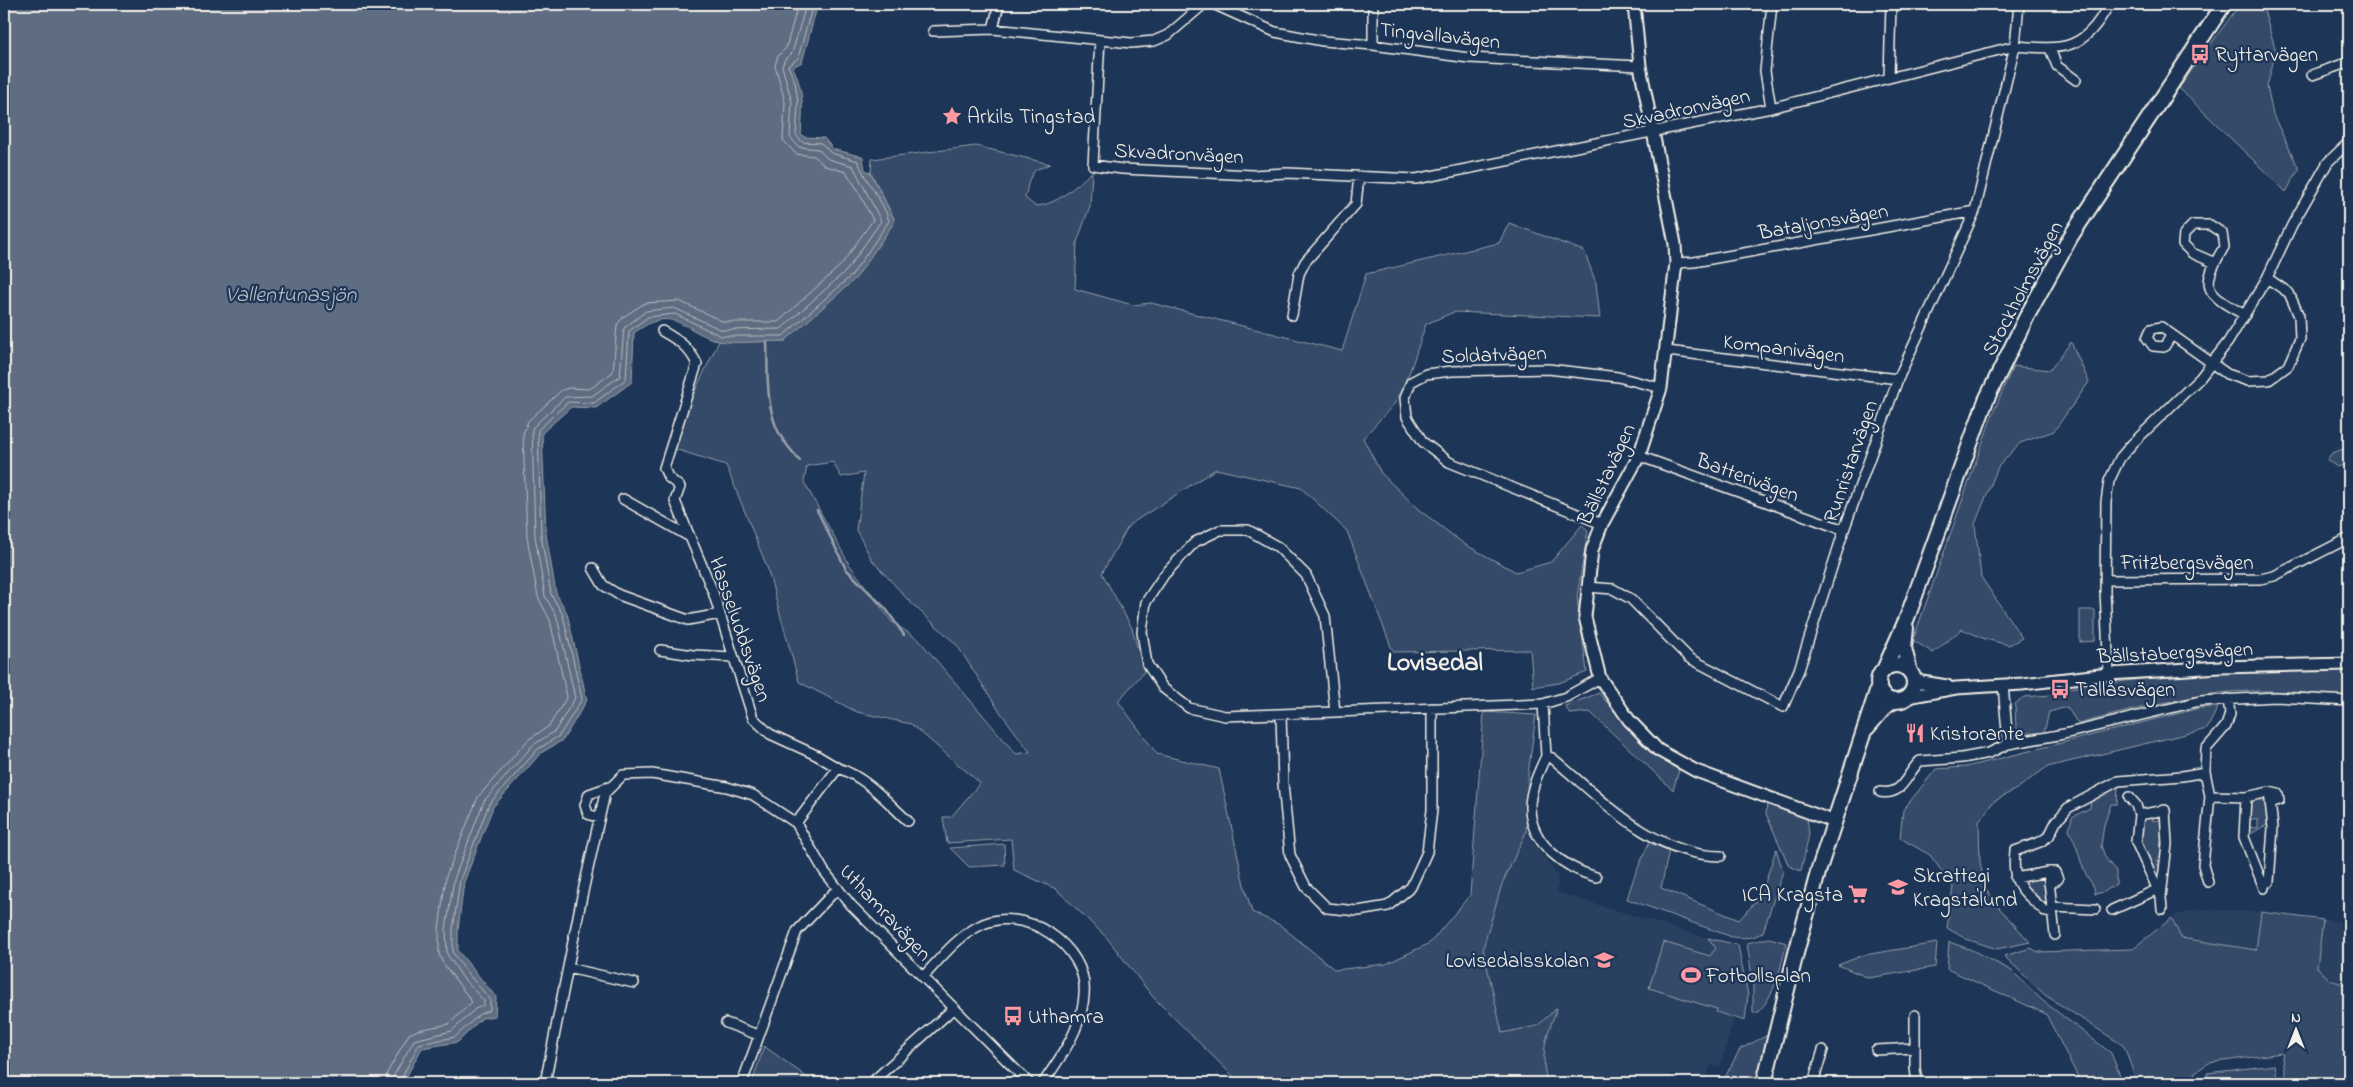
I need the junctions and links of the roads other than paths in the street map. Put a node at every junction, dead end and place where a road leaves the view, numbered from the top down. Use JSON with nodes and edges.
{"nodes":[{"id":1,"x":999,"y":4,"type":"edge"},
{"id":2,"x":1204,"y":4,"type":"edge"},
{"id":3,"x":1213,"y":4,"type":"edge"},
{"id":4,"x":1373,"y":4,"type":"edge"},
{"id":5,"x":1634,"y":4,"type":"edge"},
{"id":6,"x":1772,"y":4,"type":"edge"},
{"id":7,"x":1891,"y":4,"type":"edge"},
{"id":8,"x":2019,"y":4,"type":"edge"},
{"id":9,"x":2109,"y":4,"type":"edge"},
{"id":10,"x":2224,"y":4,"type":"edge"},
{"id":11,"x":994,"y":29,"type":"junction"},
{"id":12,"x":933,"y":31,"type":"dead end"},
{"id":13,"x":1100,"y":40,"type":"junction"},
{"id":14,"x":1373,"y":45,"type":"junction"},
{"id":15,"x":2015,"y":46,"type":"junction"},
{"id":16,"x":2050,"y":49,"type":"junction"},
{"id":17,"x":2349,"y":62,"type":"edge"},
{"id":18,"x":1640,"y":66,"type":"junction"},
{"id":19,"x":2312,"y":75,"type":"dead end"},
{"id":20,"x":1889,"y":78,"type":"junction"},
{"id":21,"x":2076,"y":80,"type":"dead end"},
{"id":22,"x":1772,"y":108,"type":"junction"},
{"id":23,"x":1654,"y":133,"type":"junction"},
{"id":24,"x":2349,"y":142,"type":"edge"},
{"id":25,"x":1359,"y":176,"type":"junction"},
{"id":26,"x":1975,"y":211,"type":"junction"},
{"id":27,"x":1676,"y":263,"type":"junction"},
{"id":28,"x":2215,"y":263,"type":"junction"},
{"id":29,"x":2267,"y":278,"type":"junction"},
{"id":30,"x":1292,"y":315,"type":"dead end"},
{"id":31,"x":2245,"y":315,"type":"junction"},
{"id":32,"x":662,"y":332,"type":"dead end"},
{"id":33,"x":2171,"y":336,"type":"dead end"},
{"id":34,"x":1667,"y":351,"type":"junction"},
{"id":35,"x":2213,"y":362,"type":"junction"},
{"id":36,"x":1898,"y":379,"type":"junction"},
{"id":37,"x":1661,"y":388,"type":"junction"},
{"id":38,"x":1639,"y":456,"type":"junction"},
{"id":39,"x":623,"y":499,"type":"dead end"},
{"id":40,"x":1602,"y":524,"type":"junction"},
{"id":41,"x":1844,"y":530,"type":"junction"},
{"id":42,"x":690,"y":537,"type":"junction"},
{"id":43,"x":2349,"y":538,"type":"edge"},
{"id":44,"x":593,"y":568,"type":"dead end"},
{"id":45,"x":2105,"y":580,"type":"junction"},
{"id":46,"x":1588,"y":586,"type":"junction"},
{"id":47,"x":720,"y":614,"type":"junction"},
{"id":48,"x":1907,"y":618,"type":"junction"},
{"id":49,"x":660,"y":650,"type":"dead end"},
{"id":50,"x":733,"y":657,"type":"junction"},
{"id":51,"x":2349,"y":664,"type":"edge"},
{"id":52,"x":1884,"y":670,"type":"junction"},
{"id":53,"x":2109,"y":674,"type":"junction"},
{"id":54,"x":1912,"y":675,"type":"junction"},
{"id":55,"x":1600,"y":678,"type":"junction"},
{"id":56,"x":1879,"y":684,"type":"junction"},
{"id":57,"x":2003,"y":685,"type":"junction"},
{"id":58,"x":1956,"y":688,"type":"junction"},
{"id":59,"x":1901,"y":699,"type":"junction"},
{"id":60,"x":2228,"y":699,"type":"junction"},
{"id":61,"x":2349,"y":701,"type":"edge"},
{"id":62,"x":1543,"y":704,"type":"junction"},
{"id":63,"x":1432,"y":708,"type":"junction"},
{"id":64,"x":1335,"y":712,"type":"junction"},
{"id":65,"x":1281,"y":714,"type":"junction"},
{"id":66,"x":1863,"y":732,"type":"junction"},
{"id":67,"x":2008,"y":744,"type":"junction"},
{"id":68,"x":1546,"y":756,"type":"junction"},
{"id":69,"x":838,"y":768,"type":"junction"},
{"id":70,"x":2205,"y":772,"type":"junction"},
{"id":71,"x":612,"y":786,"type":"junction"},
{"id":72,"x":1880,"y":792,"type":"dead end"},
{"id":73,"x":2129,"y":796,"type":"dead end"},
{"id":74,"x":2210,"y":796,"type":"junction"},
{"id":75,"x":2246,"y":797,"type":"junction"},
{"id":76,"x":2139,"y":815,"type":"junction"},
{"id":77,"x":599,"y":818,"type":"junction"},
{"id":78,"x":908,"y":821,"type":"dead end"},
{"id":79,"x":1835,"y":822,"type":"junction"},
{"id":80,"x":796,"y":823,"type":"junction"},
{"id":81,"x":1721,"y":856,"type":"dead end"},
{"id":82,"x":1596,"y":878,"type":"dead end"},
{"id":83,"x":2015,"y":878,"type":"junction"},
{"id":84,"x":2208,"y":882,"type":"dead end"},
{"id":85,"x":838,"y":888,"type":"junction"},
{"id":86,"x":2159,"y":894,"type":"junction"},
{"id":87,"x":2095,"y":909,"type":"dead end"},
{"id":88,"x":2162,"y":909,"type":"dead end"},
{"id":89,"x":2052,"y":910,"type":"junction"},
{"id":90,"x":2112,"y":910,"type":"dead end"},
{"id":91,"x":2055,"y":935,"type":"dead end"},
{"id":92,"x":568,"y":968,"type":"junction"},
{"id":93,"x":923,"y":977,"type":"junction"},
{"id":94,"x":634,"y":984,"type":"dead end"},
{"id":95,"x":954,"y":1008,"type":"junction"},
{"id":96,"x":1916,"y":1015,"type":"dead end"},
{"id":97,"x":726,"y":1023,"type":"dead end"},
{"id":98,"x":758,"y":1035,"type":"junction"},
{"id":99,"x":1915,"y":1048,"type":"junction"},
{"id":100,"x":1822,"y":1050,"type":"dead end"},
{"id":101,"x":1876,"y":1050,"type":"dead end"},
{"id":102,"x":545,"y":1083,"type":"edge"},
{"id":103,"x":742,"y":1083,"type":"edge"},
{"id":104,"x":872,"y":1083,"type":"edge"},
{"id":105,"x":1029,"y":1083,"type":"edge"},
{"id":106,"x":1043,"y":1083,"type":"edge"},
{"id":107,"x":1764,"y":1083,"type":"edge"},
{"id":108,"x":1813,"y":1083,"type":"edge"},
{"id":109,"x":1918,"y":1083,"type":"edge"}],
"edges":[{"from":1,"to":11,"type":"street"},
{"from":2,"to":13,"type":"street"},
{"from":3,"to":14,"type":"street","name":"Tingvallavägen"},
{"from":4,"to":14,"type":"street"},
{"from":5,"to":18,"type":"street","name":"Bällstavägen"},
{"from":6,"to":22,"type":"street"},
{"from":7,"to":20,"type":"street"},
{"from":8,"to":15,"type":"street","name":"Runristarvägen"},
{"from":9,"to":16,"type":"street","name":"Skvadronvägen"},
{"from":10,"to":48,"type":"main road","name":"Stockholmsvägen"},
{"from":11,"to":12,"type":"street"},
{"from":11,"to":13,"type":"street"},
{"from":13,"to":25,"type":"street","name":"Skvadronvägen"},
{"from":14,"to":18,"type":"street","name":"Tingvallavägen"},
{"from":15,"to":16,"type":"street","name":"Skvadronvägen"},
{"from":15,"to":20,"type":"street","name":"Skvadronvägen"},
{"from":15,"to":26,"type":"street","name":"Runristarvägen"},
{"from":16,"to":21,"type":"street"},
{"from":17,"to":19,"type":"street"},
{"from":18,"to":23,"type":"street","name":"Bällstavägen"},
{"from":20,"to":22,"type":"street","name":"Skvadronvägen"},
{"from":22,"to":23,"type":"street","name":"Skvadronvägen"},
{"from":23,"to":25,"type":"street","name":"Skvadronvägen"},
{"from":23,"to":27,"type":"street","name":"Bällstavägen"},
{"from":24,"to":29,"type":"street","name":"Fritzbergsvägen"},
{"from":25,"to":30,"type":"street"},
{"from":26,"to":27,"type":"street","name":"Bataljonsvägen"},
{"from":26,"to":36,"type":"street","name":"Runristarvägen"},
{"from":27,"to":34,"type":"street","name":"Bällstavägen"},
{"from":28,"to":28,"type":"street"},
{"from":28,"to":31,"type":"street"},
{"from":29,"to":31,"type":"street","name":"Fritzbergsvägen"},
{"from":29,"to":35,"type":"street"},
{"from":31,"to":35,"type":"street","name":"Fritzbergsvägen"},
{"from":32,"to":42,"type":"street","name":"Hasseluddsvägen"},
{"from":33,"to":35,"type":"street"},
{"from":34,"to":36,"type":"street","name":"Kompanivägen"},
{"from":34,"to":37,"type":"street","name":"Bällstavägen"},
{"from":35,"to":45,"type":"street","name":"Fritzbergsvägen"},
{"from":36,"to":41,"type":"street","name":"Runristarvägen"},
{"from":37,"to":38,"type":"street","name":"Bällstavägen"},
{"from":37,"to":40,"type":"street","name":"Soldatvägen"},
{"from":38,"to":40,"type":"street","name":"Bällstavägen"},
{"from":38,"to":41,"type":"street","name":"Batterivägen"},
{"from":39,"to":42,"type":"street"},
{"from":40,"to":46,"type":"street","name":"Bällstavägen"},
{"from":41,"to":46,"type":"street","name":"Runristarvägen"},
{"from":42,"to":47,"type":"street","name":"Hasseluddsvägen"},
{"from":43,"to":45,"type":"street","name":"Fritzbergsvägen"},
{"from":44,"to":47,"type":"street"},
{"from":45,"to":53,"type":"street","name":"Fritzbergsvägen"},
{"from":46,"to":55,"type":"street","name":"Bällstavägen"},
{"from":47,"to":50,"type":"street","name":"Hasseluddsvägen"},
{"from":48,"to":52,"type":"main road","name":"Stockholmsvägen"},
{"from":48,"to":54,"type":"main road","name":"Stockholmsvägen"},
{"from":49,"to":50,"type":"street"},
{"from":50,"to":69,"type":"street","name":"Hasseluddsvägen"},
{"from":51,"to":53,"type":"street","name":"Bällstabergsvägen"},
{"from":52,"to":54,"type":"main road"},
{"from":52,"to":56,"type":"main road"},
{"from":53,"to":57,"type":"street","name":"Bällstabergsvägen"},
{"from":54,"to":58,"type":"street","name":"Bällstabergsvägen"},
{"from":54,"to":59,"type":"main road"},
{"from":55,"to":62,"type":"street"},
{"from":55,"to":79,"type":"street","name":"Bällstavägen"},
{"from":56,"to":59,"type":"main road"},
{"from":56,"to":66,"type":"main road"},
{"from":57,"to":58,"type":"street","name":"Bällstabergsvägen"},
{"from":57,"to":67,"type":"street"},
{"from":58,"to":59,"type":"street","name":"Bällstabergsvägen"},
{"from":59,"to":66,"type":"main road"},
{"from":60,"to":61,"type":"street"},
{"from":60,"to":67,"type":"street"},
{"from":60,"to":70,"type":"street"},
{"from":62,"to":63,"type":"street"},
{"from":62,"to":68,"type":"street"},
{"from":63,"to":64,"type":"street"},
{"from":63,"to":65,"type":"street"},
{"from":64,"to":65,"type":"street"},
{"from":64,"to":65,"type":"street"},
{"from":66,"to":79,"type":"main road"},
{"from":67,"to":72,"type":"street"},
{"from":68,"to":81,"type":"street"},
{"from":68,"to":82,"type":"street"},
{"from":69,"to":78,"type":"street","name":"Hasseluddsvägen"},
{"from":69,"to":80,"type":"street"},
{"from":70,"to":74,"type":"street"},
{"from":70,"to":83,"type":"street"},
{"from":71,"to":77,"type":"street"},
{"from":71,"to":77,"type":"street","name":"Uthamravägen"},
{"from":71,"to":80,"type":"street","name":"Uthamravägen"},
{"from":73,"to":76,"type":"street"},
{"from":74,"to":75,"type":"street"},
{"from":74,"to":84,"type":"street"},
{"from":75,"to":75,"type":"street"},
{"from":76,"to":86,"type":"street"},
{"from":76,"to":86,"type":"street"},
{"from":77,"to":92,"type":"street"},
{"from":79,"to":107,"type":"main road"},
{"from":80,"to":85,"type":"street","name":"Uthamravägen"},
{"from":83,"to":89,"type":"street"},
{"from":83,"to":89,"type":"street"},
{"from":85,"to":93,"type":"street","name":"Uthamravägen"},
{"from":85,"to":98,"type":"street"},
{"from":86,"to":88,"type":"street"},
{"from":86,"to":90,"type":"street"},
{"from":87,"to":89,"type":"street"},
{"from":89,"to":91,"type":"street"},
{"from":92,"to":94,"type":"street"},
{"from":92,"to":102,"type":"street"},
{"from":93,"to":95,"type":"street","name":"Uthamravägen"},
{"from":93,"to":106,"type":"street"},
{"from":95,"to":104,"type":"street"},
{"from":95,"to":105,"type":"street","name":"Uthamravägen"},
{"from":96,"to":99,"type":"street"},
{"from":97,"to":98,"type":"street"},
{"from":98,"to":103,"type":"street"},
{"from":99,"to":101,"type":"street"},
{"from":99,"to":109,"type":"street"},
{"from":100,"to":108,"type":"street"}]}
